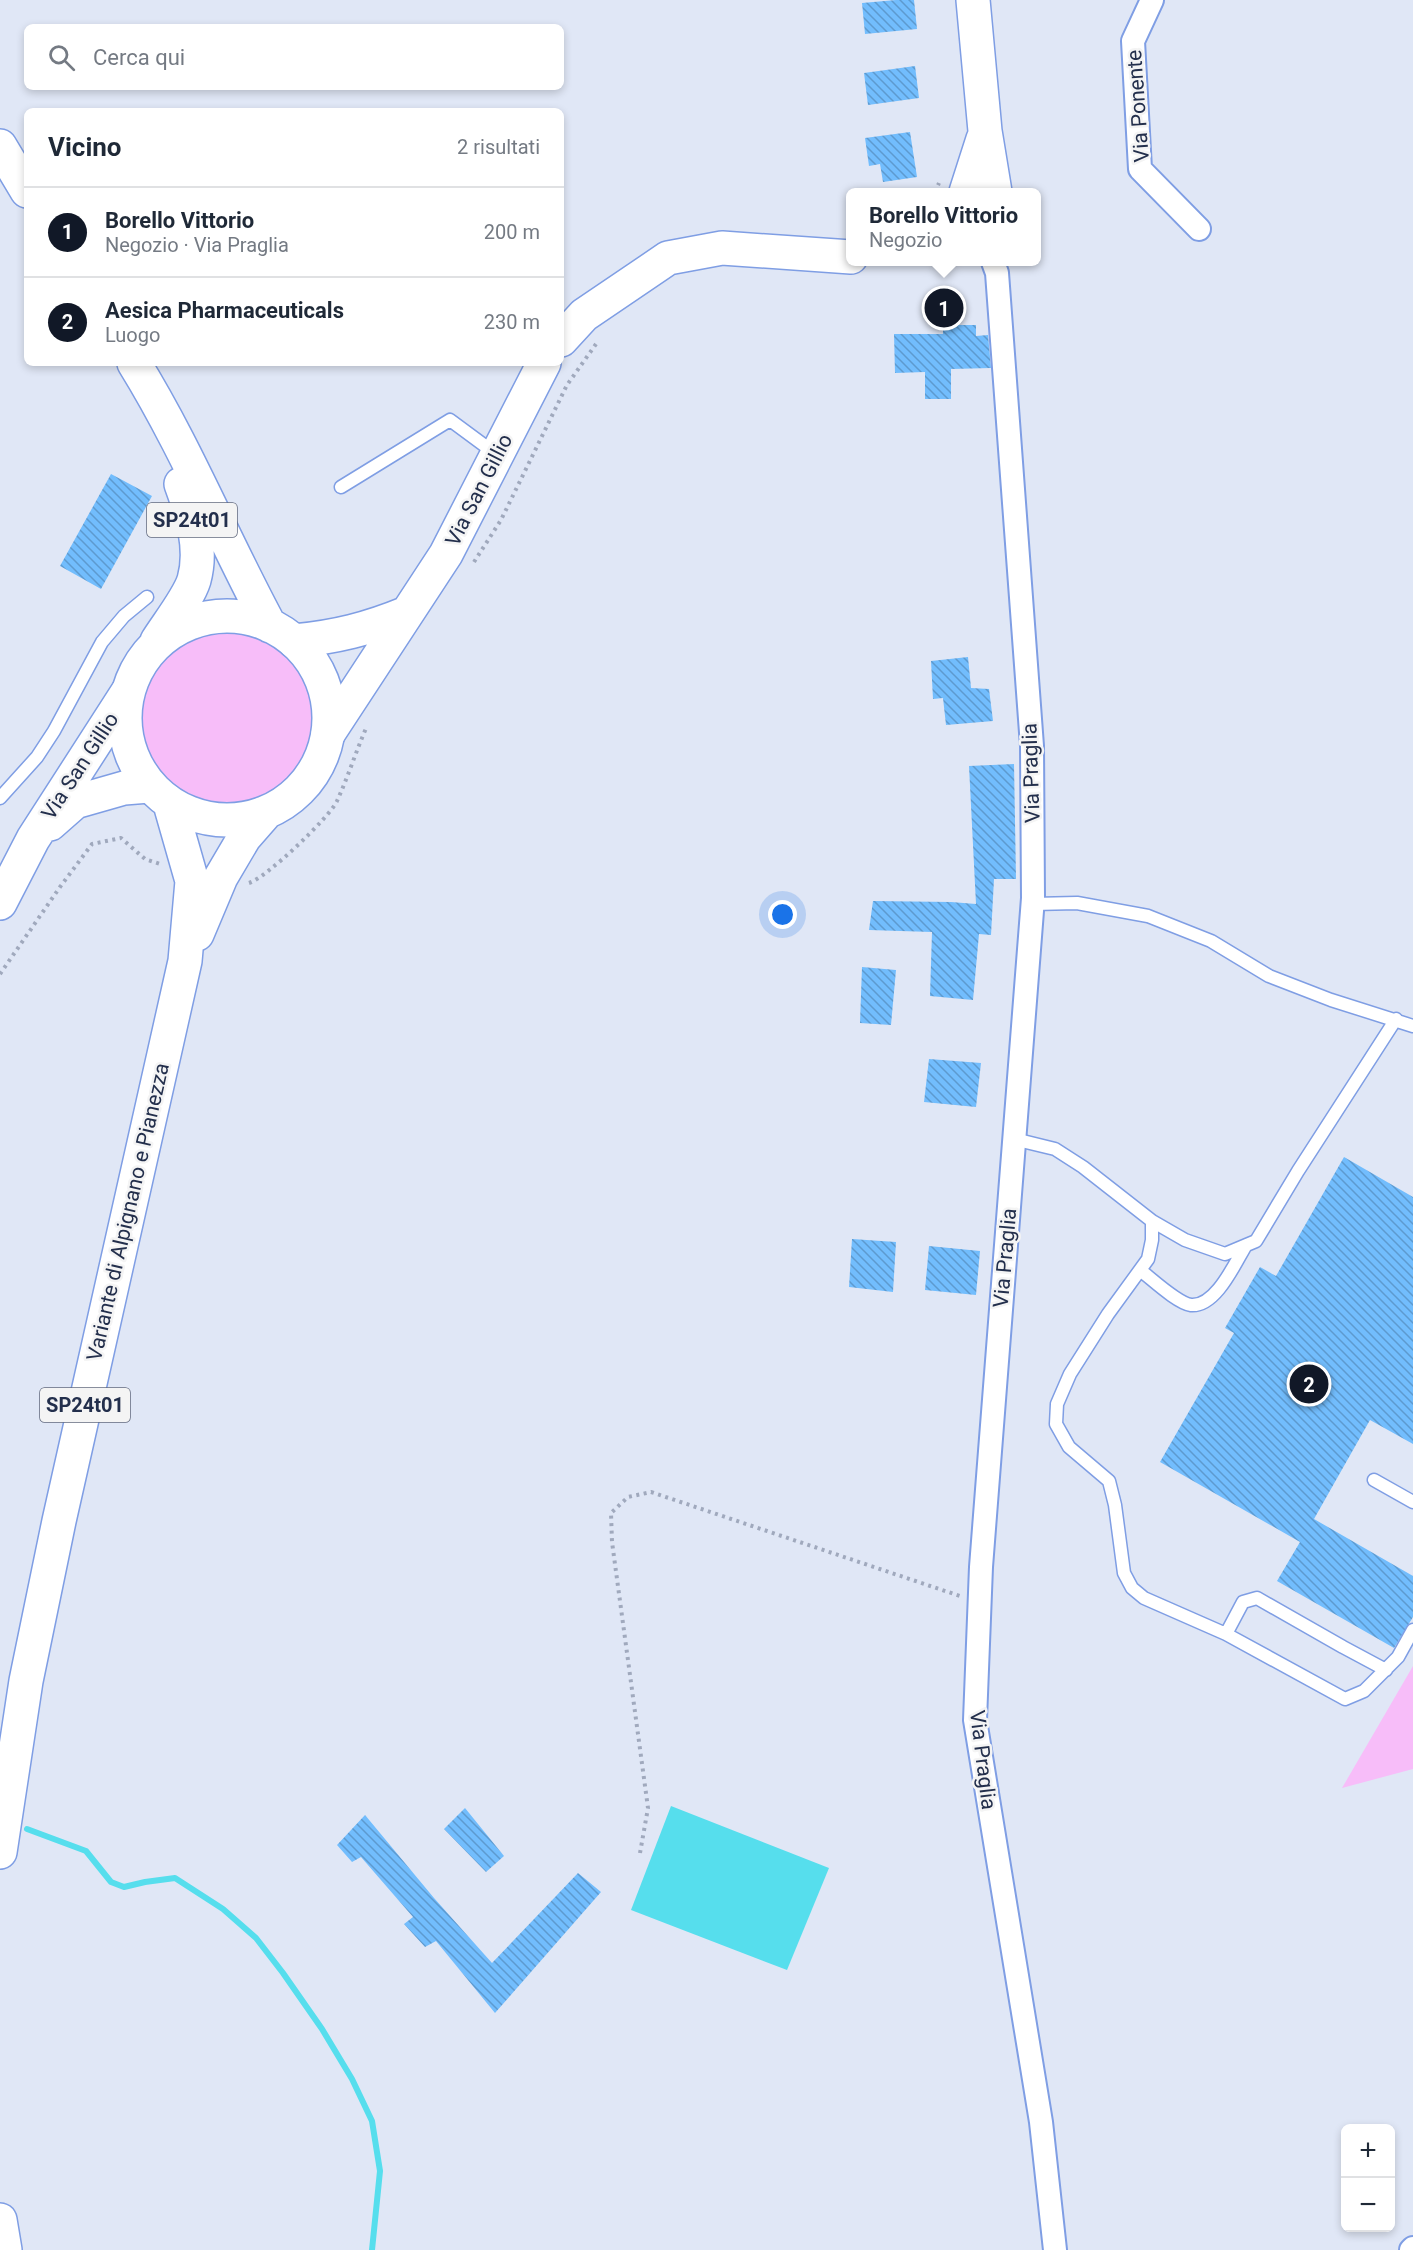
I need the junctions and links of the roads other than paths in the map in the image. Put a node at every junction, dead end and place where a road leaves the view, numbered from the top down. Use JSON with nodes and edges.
{"nodes":[{"id":1,"x":973,"y":0,"type":"edge"},
{"id":2,"x":1152,"y":0,"type":"edge"},
{"id":3,"x":985,"y":131,"type":"junction"},
{"id":4,"x":0,"y":146,"type":"edge"},
{"id":5,"x":24,"y":186,"type":"edge"},
{"id":6,"x":954,"y":186,"type":"edge"},
{"id":7,"x":993,"y":188,"type":"edge"},
{"id":8,"x":1199,"y":229,"type":"dead end"},
{"id":9,"x":846,"y":257,"type":"edge"},
{"id":10,"x":995,"y":266,"type":"edge"},
{"id":11,"x":564,"y":337,"type":"edge"},
{"id":12,"x":542,"y":366,"type":"edge"},
{"id":13,"x":141,"y":376,"type":"edge"},
{"id":14,"x":497,"y":455,"type":"junction"},
{"id":15,"x":341,"y":487,"type":"dead end"},
{"id":16,"x":147,"y":597,"type":"dead end"},
{"id":17,"x":407,"y":613,"type":"junction"},
{"id":18,"x":282,"y":633,"type":"junction"},
{"id":19,"x":154,"y":646,"type":"junction"},
{"id":20,"x":127,"y":693,"type":"junction"},
{"id":21,"x":328,"y":734,"type":"junction"},
{"id":22,"x":160,"y":795,"type":"junction"},
{"id":23,"x":0,"y":798,"type":"edge"},
{"id":24,"x":265,"y":814,"type":"junction"},
{"id":25,"x":33,"y":839,"type":"junction"},
{"id":26,"x":0,"y":903,"type":"edge"},
{"id":27,"x":1033,"y":904,"type":"junction"},
{"id":28,"x":185,"y":961,"type":"junction"},
{"id":29,"x":1396,"y":1019,"type":"junction"},
{"id":30,"x":1413,"y":1026,"type":"edge"},
{"id":31,"x":1014,"y":1139,"type":"junction"},
{"id":32,"x":1152,"y":1221,"type":"junction"},
{"id":33,"x":1246,"y":1245,"type":"junction"},
{"id":34,"x":1140,"y":1270,"type":"junction"},
{"id":35,"x":1374,"y":1480,"type":"dead end"},
{"id":36,"x":1413,"y":1502,"type":"edge"},
{"id":37,"x":1413,"y":1630,"type":"edge"},
{"id":38,"x":1226,"y":1634,"type":"junction"},
{"id":39,"x":1386,"y":1670,"type":"junction"},
{"id":40,"x":0,"y":1852,"type":"edge"},
{"id":41,"x":0,"y":2220,"type":"edge"},
{"id":42,"x":5,"y":2250,"type":"edge"},
{"id":43,"x":1055,"y":2250,"type":"edge"}],
"edges":[{"from":1,"to":3,"type":"main road"},
{"from":2,"to":8,"type":"street","name":"Via Ponente"},
{"from":3,"to":6,"type":"main road"},
{"from":3,"to":7,"type":"main road"},
{"from":4,"to":5,"type":"main road"},
{"from":9,"to":11,"type":"main road"},
{"from":10,"to":27,"type":"street","name":"Via Praglia"},
{"from":12,"to":14,"type":"main road","name":"Via San Gillio"},
{"from":13,"to":18,"type":"main road","name":"Variante di Alpignano e Pianezza","number":"SP24t01"},
{"from":13,"to":19,"type":"main road","name":"Variante di Alpignano e Pianezza","number":"SP24t01"},
{"from":14,"to":15,"type":"lane"},
{"from":14,"to":17,"type":"main road","name":"Via San Gillio"},
{"from":16,"to":23,"type":"lane"},
{"from":17,"to":18,"type":"main road"},
{"from":17,"to":21,"type":"main road","name":"Via San Gillio"},
{"from":18,"to":19,"type":"main road","name":"Variante di Alpignano e Pianezza","number":"SP24t01"},
{"from":18,"to":21,"type":"main road","name":"Variante di Alpignano e Pianezza","number":"SP24t01"},
{"from":19,"to":20,"type":"main road","name":"Variante di Alpignano e Pianezza","number":"SP24t01"},
{"from":20,"to":22,"type":"main road","name":"Variante di Alpignano e Pianezza","number":"SP24t01"},
{"from":20,"to":25,"type":"main road","name":"Via San Gillio"},
{"from":21,"to":24,"type":"main road","name":"Variante di Alpignano e Pianezza","number":"SP24t01"},
{"from":22,"to":24,"type":"main road","name":"Variante di Alpignano e Pianezza","number":"SP24t01"},
{"from":22,"to":25,"type":"main road","name":"Via San Gillio"},
{"from":22,"to":28,"type":"main road","name":"Variante di Alpignano e Pianezza","number":"SP24t01"},
{"from":24,"to":28,"type":"main road","name":"Variante di Alpignano e Pianezza","number":"SP24t01"},
{"from":25,"to":26,"type":"main road","name":"Via San Gillio"},
{"from":27,"to":29,"type":"lane"},
{"from":27,"to":31,"type":"street","name":"Via Praglia"},
{"from":28,"to":40,"type":"main road","name":"Variante di Alpignano e Pianezza","number":"SP24t01"},
{"from":29,"to":30,"type":"lane"},
{"from":29,"to":33,"type":"lane"},
{"from":31,"to":32,"type":"lane"},
{"from":31,"to":43,"type":"street","name":"Via Praglia"},
{"from":32,"to":33,"type":"lane"},
{"from":32,"to":34,"type":"lane"},
{"from":33,"to":34,"type":"lane"},
{"from":34,"to":38,"type":"lane"},
{"from":35,"to":36,"type":"lane"},
{"from":37,"to":39,"type":"lane"},
{"from":38,"to":39,"type":"lane"},
{"from":38,"to":39,"type":"lane"},
{"from":41,"to":42,"type":"main road"}]}
